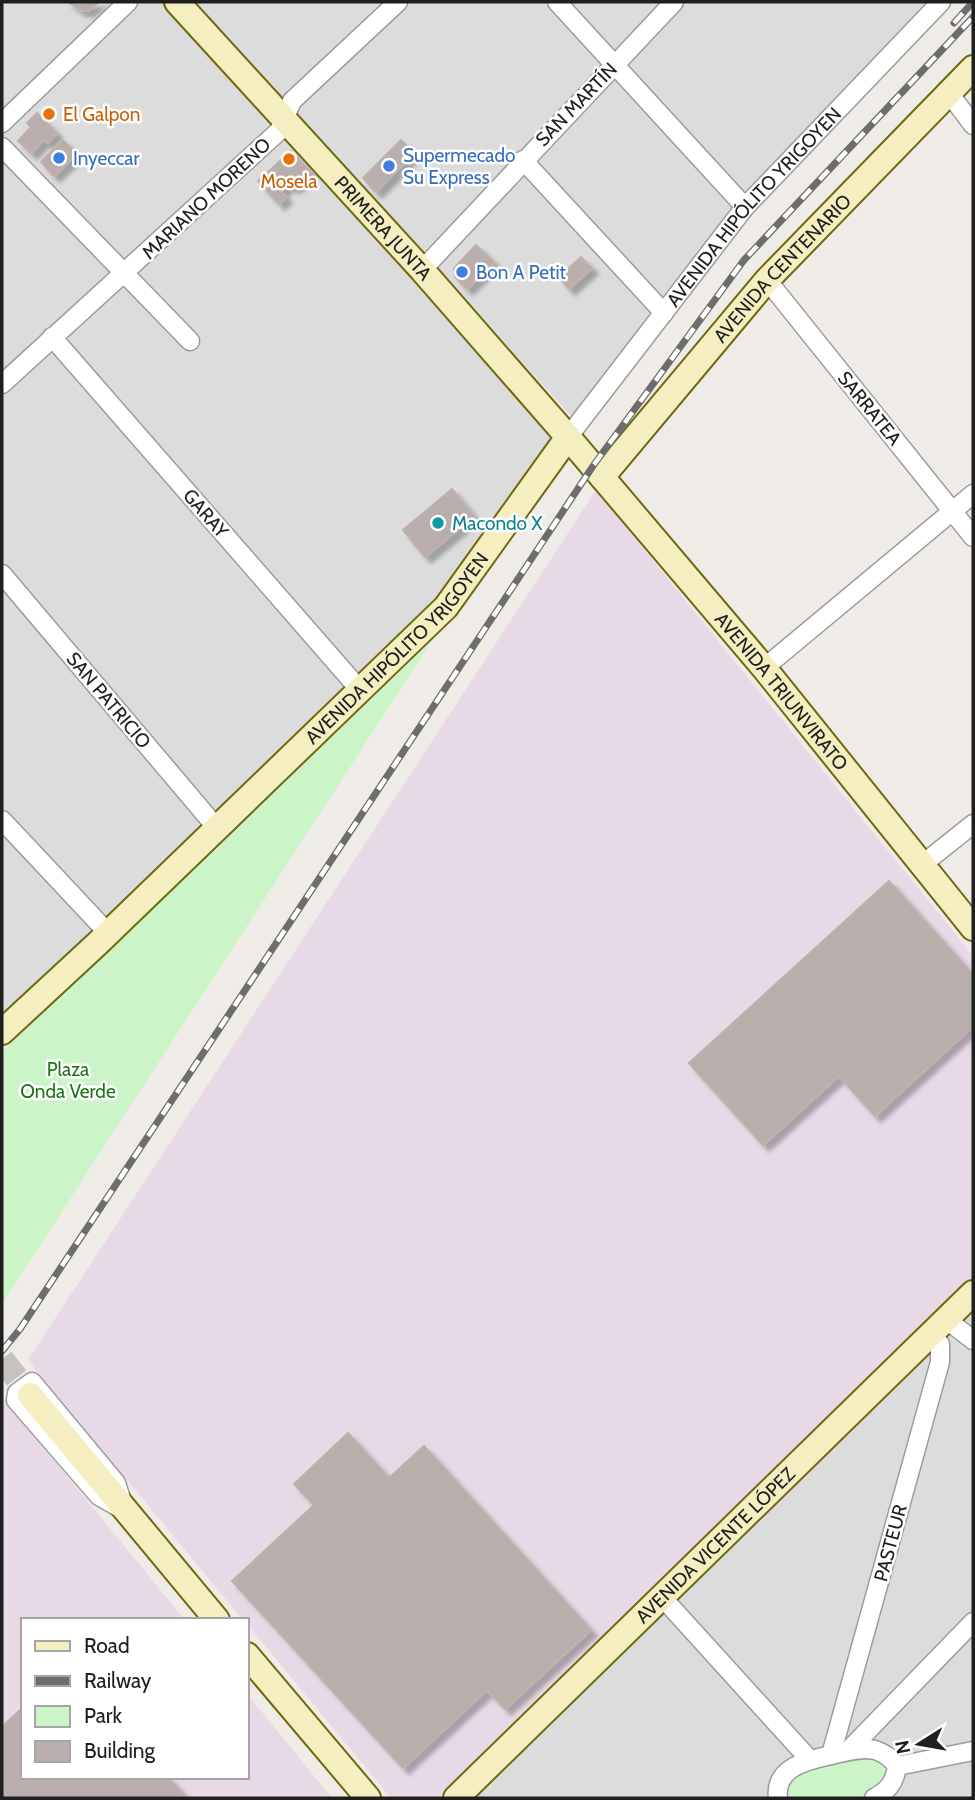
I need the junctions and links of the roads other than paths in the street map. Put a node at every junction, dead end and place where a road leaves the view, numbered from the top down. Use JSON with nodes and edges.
{"nodes":[{"id":1,"x":128,"y":2,"type":"edge"},
{"id":2,"x":177,"y":2,"type":"edge"},
{"id":3,"x":398,"y":2,"type":"edge"},
{"id":4,"x":556,"y":2,"type":"edge"},
{"id":5,"x":674,"y":2,"type":"edge"},
{"id":6,"x":941,"y":2,"type":"edge"},
{"id":7,"x":614,"y":65,"type":"junction"},
{"id":8,"x":973,"y":68,"type":"edge"},
{"id":9,"x":949,"y":93,"type":"junction"},
{"id":10,"x":285,"y":119,"type":"junction"},
{"id":11,"x":2,"y":123,"type":"edge"},
{"id":12,"x":973,"y":125,"type":"edge"},
{"id":13,"x":2,"y":147,"type":"edge"},
{"id":14,"x":523,"y":160,"type":"junction"},
{"id":15,"x":745,"y":206,"type":"junction"},
{"id":16,"x":422,"y":270,"type":"junction"},
{"id":17,"x":124,"y":273,"type":"junction"},
{"id":18,"x":767,"y":280,"type":"junction"},
{"id":19,"x":664,"y":313,"type":"junction"},
{"id":20,"x":52,"y":337,"type":"junction"},
{"id":21,"x":190,"y":341,"type":"dead end"},
{"id":22,"x":2,"y":384,"type":"edge"},
{"id":23,"x":568,"y":437,"type":"junction"},
{"id":24,"x":594,"y":468,"type":"junction"},
{"id":25,"x":973,"y":494,"type":"edge"},
{"id":26,"x":952,"y":510,"type":"junction"},
{"id":27,"x":973,"y":537,"type":"edge"},
{"id":28,"x":2,"y":574,"type":"edge"},
{"id":29,"x":764,"y":668,"type":"junction"},
{"id":30,"x":360,"y":690,"type":"junction"},
{"id":31,"x":2,"y":820,"type":"edge"},
{"id":32,"x":973,"y":824,"type":"edge"},
{"id":33,"x":216,"y":827,"type":"junction"},
{"id":34,"x":923,"y":864,"type":"junction"},
{"id":35,"x":973,"y":928,"type":"edge"},
{"id":36,"x":108,"y":933,"type":"junction"},
{"id":37,"x":2,"y":1032,"type":"edge"},
{"id":38,"x":973,"y":1293,"type":"edge"},
{"id":39,"x":939,"y":1327,"type":"junction"},
{"id":40,"x":973,"y":1340,"type":"edge"},
{"id":41,"x":30,"y":1395,"type":"tunnel mouth"},
{"id":42,"x":125,"y":1511,"type":"junction"},
{"id":43,"x":662,"y":1597,"type":"junction"},
{"id":44,"x":215,"y":1618,"type":"edge"},
{"id":45,"x":973,"y":1622,"type":"edge"},
{"id":46,"x":248,"y":1656,"type":"edge"},
{"id":47,"x":973,"y":1751,"type":"edge"},
{"id":48,"x":839,"y":1753,"type":"junction"},
{"id":49,"x":810,"y":1760,"type":"junction"},
{"id":50,"x":897,"y":1766,"type":"junction"},
{"id":51,"x":368,"y":1798,"type":"edge"},
{"id":52,"x":456,"y":1798,"type":"edge"},
{"id":53,"x":778,"y":1798,"type":"edge"},
{"id":54,"x":874,"y":1798,"type":"edge"}],
"edges":[{"from":1,"to":11,"type":"street"},
{"from":2,"to":10,"type":"main road","name":"PRIMERA JUNTA"},
{"from":3,"to":10,"type":"street","name":"MARIANO MORENO"},
{"from":4,"to":7,"type":"street"},
{"from":5,"to":7,"type":"street","name":"SAN MARTÍN"},
{"from":6,"to":15,"type":"street","name":"AVENIDA HIPÓLITO YRIGOYEN"},
{"from":7,"to":14,"type":"street","name":"SAN MARTÍN"},
{"from":7,"to":15,"type":"street"},
{"from":8,"to":9,"type":"main road","name":"AVENIDA CENTENARIO"},
{"from":9,"to":12,"type":"street"},
{"from":9,"to":18,"type":"main road","name":"AVENIDA CENTENARIO"},
{"from":10,"to":16,"type":"main road","name":"PRIMERA JUNTA"},
{"from":10,"to":17,"type":"street","name":"MARIANO MORENO"},
{"from":13,"to":17,"type":"street"},
{"from":14,"to":16,"type":"street","name":"SAN MARTÍN"},
{"from":14,"to":19,"type":"street"},
{"from":15,"to":19,"type":"street","name":"AVENIDA HIPÓLITO YRIGOYEN"},
{"from":16,"to":23,"type":"main road","name":"PRIMERA JUNTA"},
{"from":17,"to":20,"type":"street","name":"MARIANO MORENO"},
{"from":17,"to":21,"type":"street"},
{"from":18,"to":24,"type":"main road","name":"AVENIDA CENTENARIO"},
{"from":18,"to":26,"type":"street","name":"SARRATEA"},
{"from":19,"to":23,"type":"street","name":"AVENIDA HIPÓLITO YRIGOYEN"},
{"from":20,"to":22,"type":"street","name":"MARIANO MORENO"},
{"from":20,"to":30,"type":"street","name":"GARAY"},
{"from":23,"to":24,"type":"main road","name":"PRIMERA JUNTA"},
{"from":23,"to":30,"type":"main road","name":"AVENIDA HIPÓLITO YRIGOYEN"},
{"from":24,"to":29,"type":"main road","name":"AVENIDA TRIUNVIRATO"},
{"from":25,"to":26,"type":"street"},
{"from":26,"to":27,"type":"street","name":"SARRATEA"},
{"from":26,"to":29,"type":"street"},
{"from":28,"to":33,"type":"street","name":"SAN PATRICIO"},
{"from":29,"to":34,"type":"main road","name":"AVENIDA TRIUNVIRATO"},
{"from":30,"to":33,"type":"main road","name":"AVENIDA HIPÓLITO YRIGOYEN"},
{"from":31,"to":36,"type":"street"},
{"from":32,"to":34,"type":"street"},
{"from":33,"to":36,"type":"main road","name":"AVENIDA HIPÓLITO YRIGOYEN"},
{"from":34,"to":35,"type":"main road","name":"AVENIDA TRIUNVIRATO"},
{"from":36,"to":37,"type":"main road","name":"AVENIDA HIPÓLITO YRIGOYEN"},
{"from":38,"to":39,"type":"main road","name":"AVENIDA VICENTE LÓPEZ"},
{"from":39,"to":40,"type":"street"},
{"from":39,"to":43,"type":"main road","name":"AVENIDA VICENTE LÓPEZ"},
{"from":39,"to":48,"type":"street","name":"PASTEUR"},
{"from":41,"to":42,"type":"main road"},
{"from":42,"to":42,"type":"street"},
{"from":42,"to":44,"type":"main road"},
{"from":43,"to":49,"type":"street"},
{"from":43,"to":52,"type":"main road","name":"AVENIDA VICENTE LÓPEZ"},
{"from":45,"to":48,"type":"street"},
{"from":46,"to":51,"type":"main road"},
{"from":47,"to":50,"type":"street"},
{"from":48,"to":49,"type":"street"},
{"from":48,"to":50,"type":"street"},
{"from":49,"to":53,"type":"street"},
{"from":50,"to":54,"type":"street"}]}
